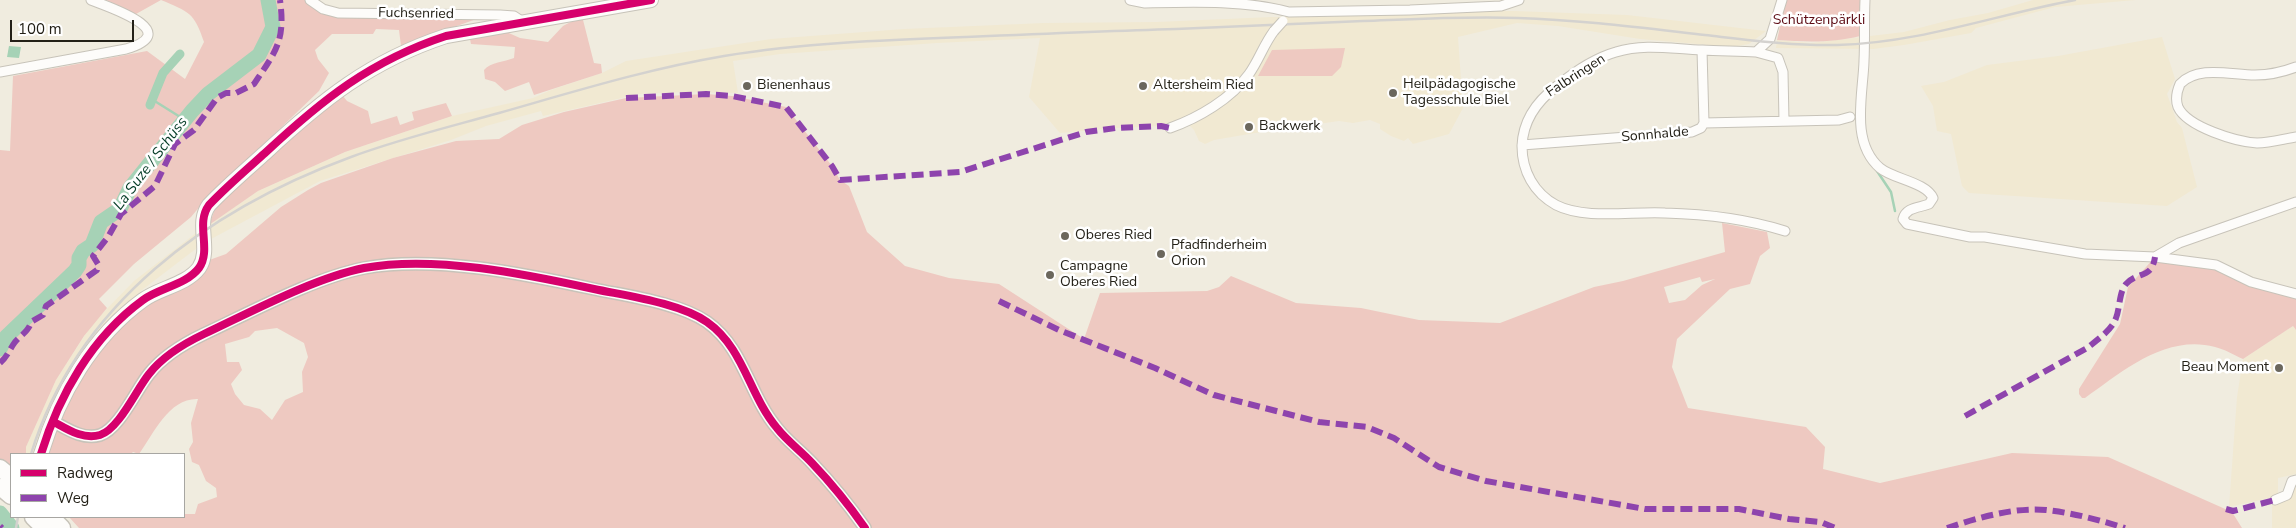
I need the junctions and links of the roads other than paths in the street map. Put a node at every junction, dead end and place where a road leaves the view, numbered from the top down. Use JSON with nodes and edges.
{"nodes":[{"id":1,"x":91,"y":0,"type":"edge"},
{"id":2,"x":310,"y":0,"type":"edge"},
{"id":3,"x":651,"y":0,"type":"edge"},
{"id":4,"x":1130,"y":0,"type":"edge"},
{"id":5,"x":1519,"y":0,"type":"edge"},
{"id":6,"x":1782,"y":0,"type":"edge"},
{"id":7,"x":1865,"y":0,"type":"edge"},
{"id":8,"x":1289,"y":12,"type":"junction"},
{"id":9,"x":523,"y":22,"type":"junction"},
{"id":10,"x":1770,"y":39,"type":"junction"},
{"id":11,"x":1702,"y":50,"type":"junction"},
{"id":12,"x":1756,"y":52,"type":"junction"},
{"id":13,"x":1778,"y":58,"type":"junction"},
{"id":14,"x":2296,"y":67,"type":"edge"},
{"id":15,"x":0,"y":72,"type":"edge"},
{"id":16,"x":1850,"y":117,"type":"dead end"},
{"id":17,"x":1784,"y":121,"type":"junction"},
{"id":18,"x":1704,"y":124,"type":"junction"},
{"id":19,"x":1170,"y":128,"type":"dead end"},
{"id":20,"x":2296,"y":137,"type":"edge"},
{"id":21,"x":1522,"y":145,"type":"junction"},
{"id":22,"x":2296,"y":202,"type":"edge"},
{"id":23,"x":1785,"y":231,"type":"dead end"},
{"id":24,"x":2155,"y":257,"type":"junction"},
{"id":25,"x":2296,"y":294,"type":"edge"},
{"id":26,"x":54,"y":422,"type":"junction"},
{"id":27,"x":41,"y":453,"type":"edge"},
{"id":28,"x":0,"y":468,"type":"edge"},
{"id":29,"x":10,"y":476,"type":"edge"},
{"id":30,"x":2296,"y":480,"type":"edge"},
{"id":31,"x":0,"y":487,"type":"edge"},
{"id":32,"x":10,"y":495,"type":"edge"},
{"id":33,"x":2275,"y":500,"type":"dead end"},
{"id":34,"x":36,"y":518,"type":"edge"},
{"id":35,"x":54,"y":525,"type":"edge"},
{"id":36,"x":865,"y":528,"type":"edge"}],
"edges":[{"from":1,"to":15,"type":"street"},
{"from":2,"to":9,"type":"street","name":"Fuchsenried"},
{"from":3,"to":9,"type":"main road"},
{"from":4,"to":8,"type":"street"},
{"from":5,"to":8,"type":"street"},
{"from":6,"to":10,"type":"street"},
{"from":7,"to":24,"type":"street"},
{"from":8,"to":19,"type":"street","bridge":true},
{"from":9,"to":26,"type":"main road"},
{"from":10,"to":12,"type":"street"},
{"from":10,"to":13,"type":"street"},
{"from":11,"to":12,"type":"street","name":"Falbringen"},
{"from":11,"to":18,"type":"street"},
{"from":11,"to":21,"type":"street","name":"Falbringen"},
{"from":12,"to":13,"type":"street"},
{"from":13,"to":17,"type":"street"},
{"from":14,"to":20,"type":"street"},
{"from":16,"to":17,"type":"street","name":"Sonnhalde"},
{"from":17,"to":18,"type":"street","name":"Sonnhalde"},
{"from":18,"to":21,"type":"street","name":"Sonnhalde"},
{"from":21,"to":23,"type":"street","name":"Falbringen"},
{"from":22,"to":24,"type":"street"},
{"from":24,"to":25,"type":"street"},
{"from":26,"to":27,"type":"main road"},
{"from":26,"to":36,"type":"street"},
{"from":28,"to":29,"type":"highway"},
{"from":30,"to":33,"type":"street"},
{"from":31,"to":32,"type":"highway"},
{"from":34,"to":35,"type":"highway"}]}
